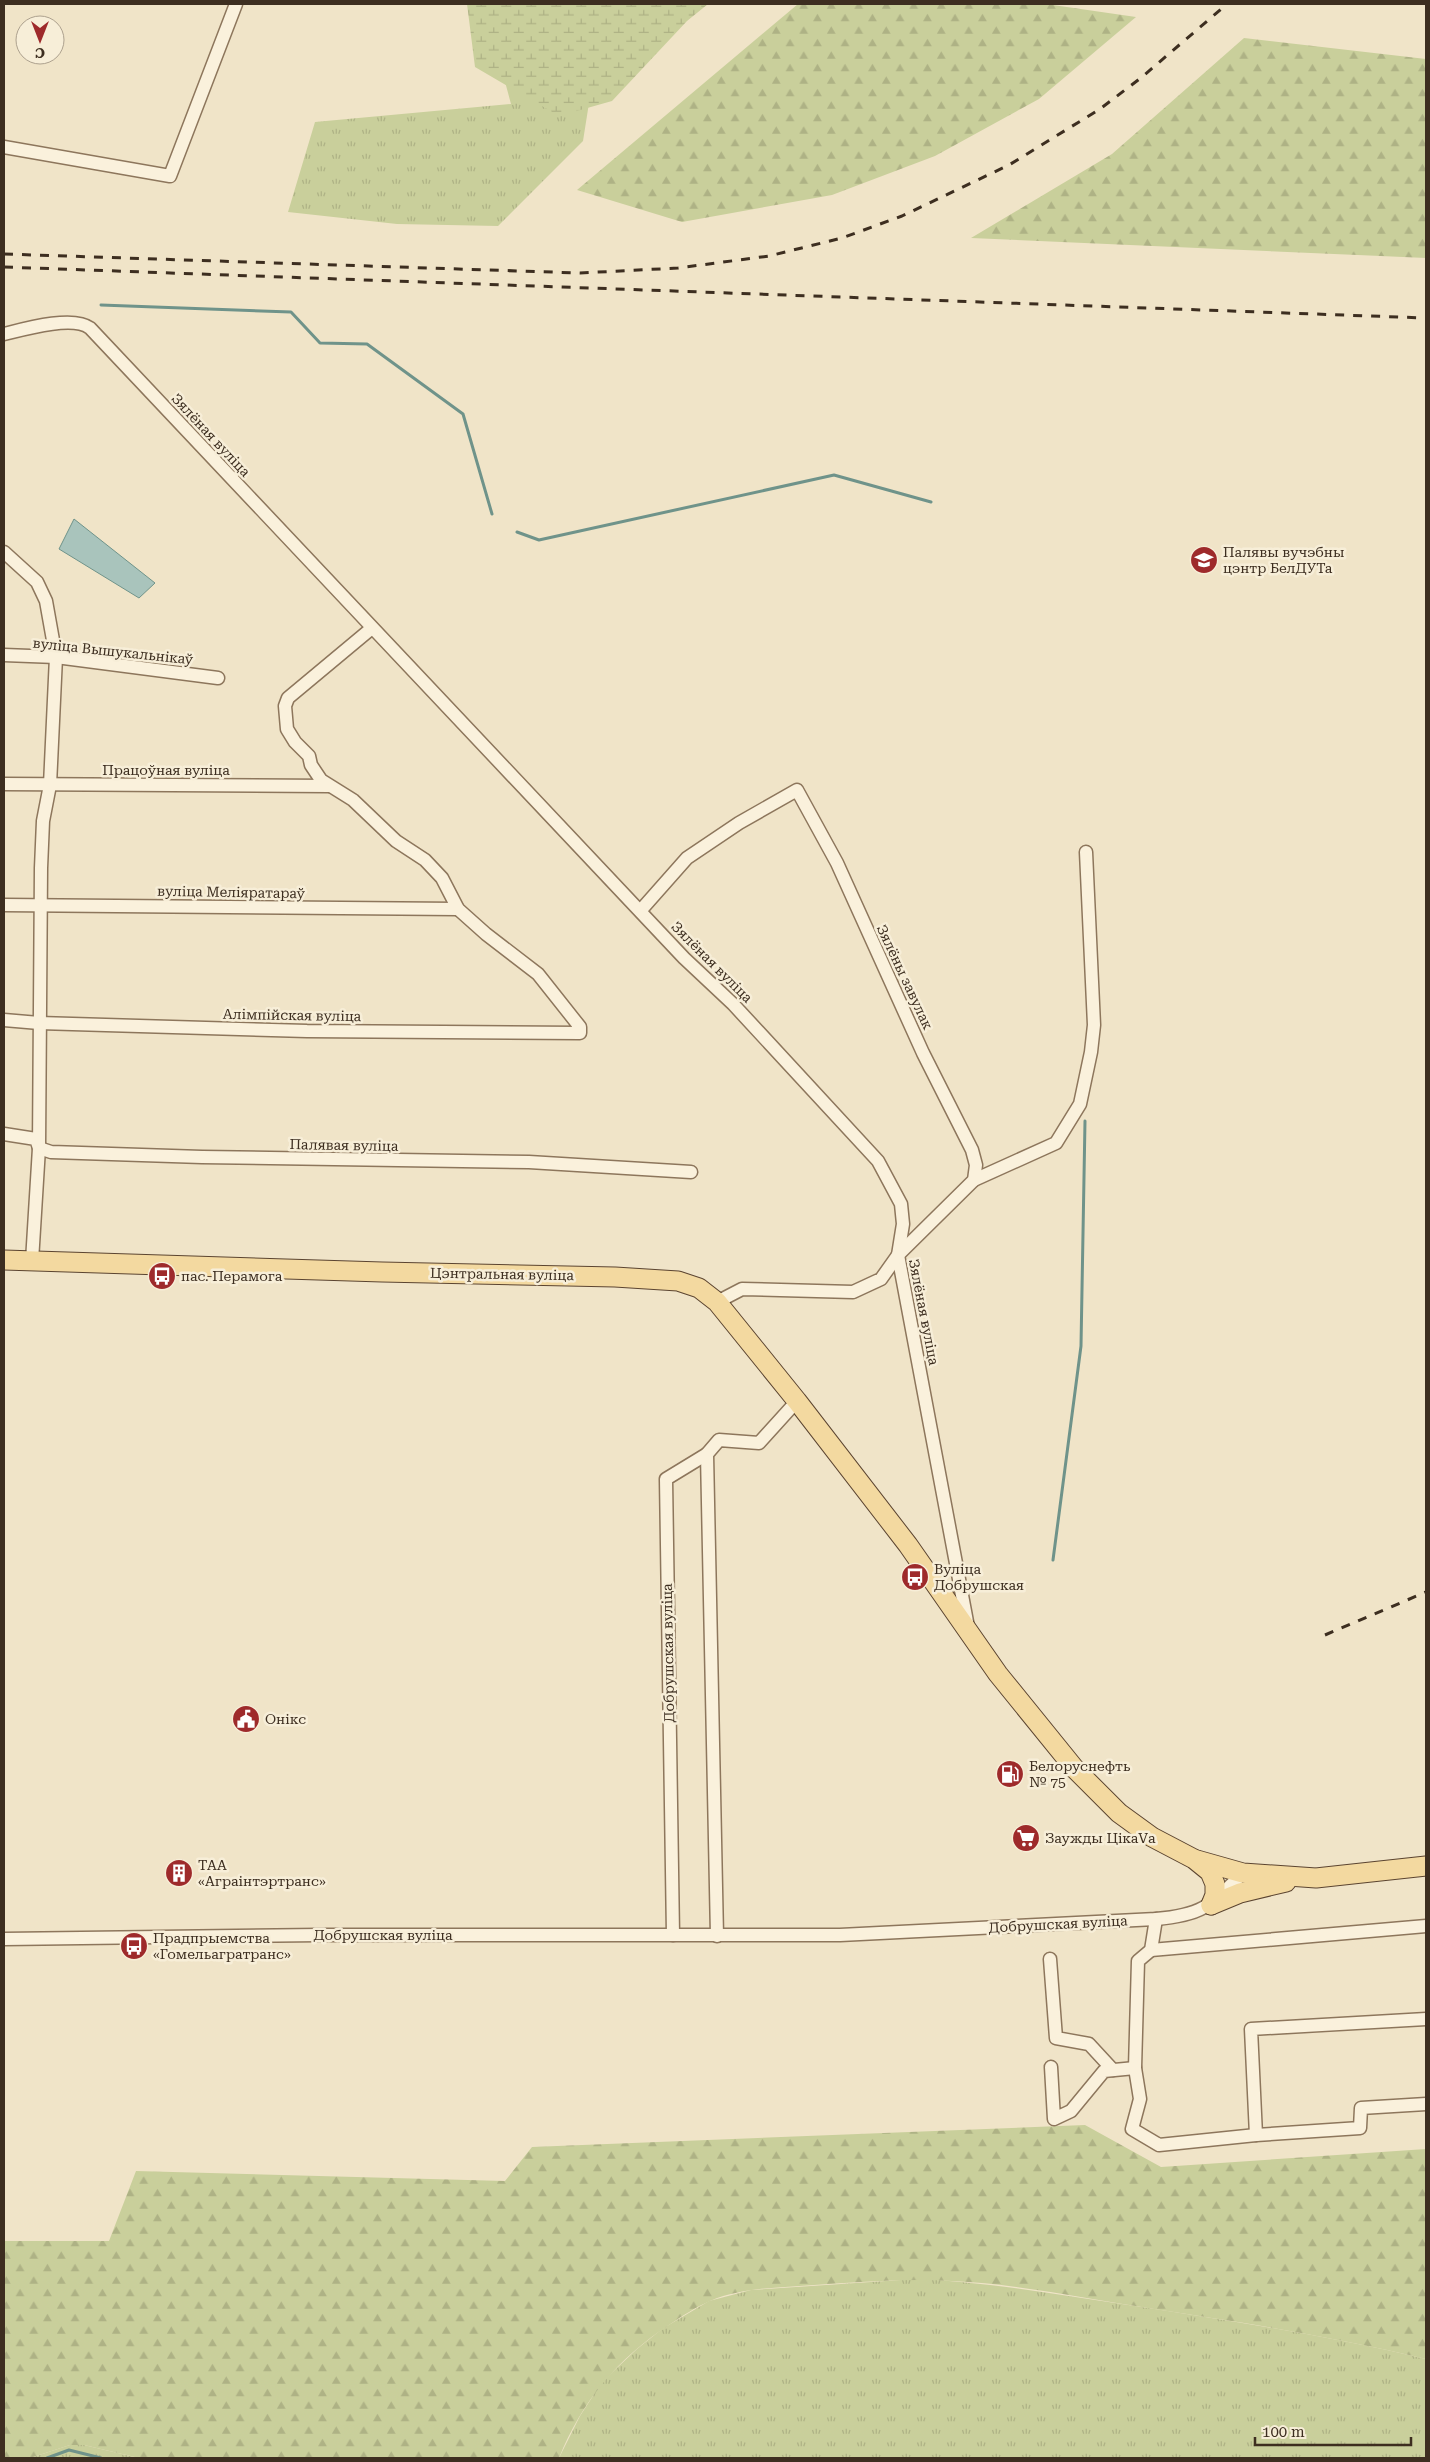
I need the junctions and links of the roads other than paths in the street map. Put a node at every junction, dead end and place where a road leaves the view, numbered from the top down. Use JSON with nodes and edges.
{"nodes":[{"id":1,"x":236,"y":4,"type":"edge"},
{"id":2,"x":4,"y":147,"type":"edge"},
{"id":3,"x":4,"y":334,"type":"edge"},
{"id":4,"x":4,"y":552,"type":"edge"},
{"id":5,"x":372,"y":628,"type":"junction"},
{"id":6,"x":4,"y":655,"type":"edge"},
{"id":7,"x":56,"y":657,"type":"junction"},
{"id":8,"x":218,"y":678,"type":"dead end"},
{"id":9,"x":4,"y":784,"type":"edge"},
{"id":10,"x":50,"y":785,"type":"junction"},
{"id":11,"x":329,"y":786,"type":"junction"},
{"id":12,"x":1086,"y":852,"type":"dead end"},
{"id":13,"x":4,"y":905,"type":"edge"},
{"id":14,"x":39,"y":906,"type":"junction"},
{"id":15,"x":458,"y":910,"type":"junction"},
{"id":16,"x":641,"y":910,"type":"junction"},
{"id":17,"x":4,"y":1020,"type":"edge"},
{"id":18,"x":39,"y":1023,"type":"junction"},
{"id":19,"x":4,"y":1134,"type":"edge"},
{"id":20,"x":39,"y":1148,"type":"junction"},
{"id":21,"x":691,"y":1172,"type":"dead end"},
{"id":22,"x":974,"y":1180,"type":"junction"},
{"id":23,"x":898,"y":1255,"type":"junction"},
{"id":24,"x":4,"y":1260,"type":"edge"},
{"id":25,"x":32,"y":1261,"type":"junction"},
{"id":26,"x":718,"y":1302,"type":"junction"},
{"id":27,"x":797,"y":1401,"type":"junction"},
{"id":28,"x":707,"y":1454,"type":"junction"},
{"id":29,"x":970,"y":1635,"type":"junction"},
{"id":30,"x":1194,"y":1860,"type":"junction"},
{"id":31,"x":1426,"y":1866,"type":"edge"},
{"id":32,"x":1243,"y":1873,"type":"junction"},
{"id":33,"x":1316,"y":1878,"type":"junction"},
{"id":34,"x":1211,"y":1905,"type":"junction"},
{"id":35,"x":1156,"y":1919,"type":"junction"},
{"id":36,"x":1426,"y":1926,"type":"edge"},
{"id":37,"x":673,"y":1935,"type":"junction"},
{"id":38,"x":717,"y":1936,"type":"junction"},
{"id":39,"x":4,"y":1939,"type":"edge"},
{"id":40,"x":1151,"y":1950,"type":"junction"},
{"id":41,"x":1050,"y":1960,"type":"dead end"},
{"id":42,"x":1426,"y":2018,"type":"edge"},
{"id":43,"x":1051,"y":2067,"type":"dead end"},
{"id":44,"x":1135,"y":2068,"type":"junction"},
{"id":45,"x":1113,"y":2070,"type":"junction"},
{"id":46,"x":1426,"y":2104,"type":"edge"},
{"id":47,"x":1256,"y":2135,"type":"junction"}],
"edges":[{"from":1,"to":2,"type":"street"},
{"from":3,"to":5,"type":"street","name":"Зялёная вуліца"},
{"from":4,"to":7,"type":"street"},
{"from":5,"to":11,"type":"street"},
{"from":5,"to":16,"type":"street","name":"Зялёная вуліца"},
{"from":6,"to":7,"type":"street","name":"вуліца Вышукальнікаў"},
{"from":7,"to":8,"type":"street","name":"вуліца Вышукальнікаў"},
{"from":7,"to":10,"type":"street"},
{"from":9,"to":10,"type":"street","name":"Працоўная вуліца"},
{"from":10,"to":11,"type":"street","name":"Працоўная вуліца"},
{"from":10,"to":14,"type":"street"},
{"from":11,"to":15,"type":"street"},
{"from":12,"to":22,"type":"street"},
{"from":13,"to":14,"type":"street","name":"вуліца Меліяратараў"},
{"from":14,"to":15,"type":"street","name":"вуліца Меліяратараў"},
{"from":14,"to":18,"type":"street"},
{"from":15,"to":18,"type":"street","name":"Алімпійская вуліца"},
{"from":16,"to":22,"type":"street","name":"Зялёны завулак"},
{"from":16,"to":23,"type":"street","name":"Зялёная вуліца"},
{"from":17,"to":18,"type":"street","name":"Алімпійская вуліца"},
{"from":18,"to":20,"type":"street"},
{"from":19,"to":20,"type":"street","name":"Палявая вуліца"},
{"from":20,"to":21,"type":"street","name":"Палявая вуліца"},
{"from":20,"to":25,"type":"street"},
{"from":22,"to":23,"type":"street"},
{"from":23,"to":26,"type":"street"},
{"from":23,"to":29,"type":"street","name":"Зялёная вуліца"},
{"from":24,"to":25,"type":"main road","name":"Цэнтральная вуліца"},
{"from":25,"to":26,"type":"main road","name":"Цэнтральная вуліца"},
{"from":26,"to":27,"type":"main road","name":"Цэнтральная вуліца"},
{"from":27,"to":28,"type":"street"},
{"from":27,"to":29,"type":"main road","name":"Цэнтральная вуліца"},
{"from":28,"to":37,"type":"street","name":"Добрушская вуліца"},
{"from":28,"to":38,"type":"street"},
{"from":29,"to":30,"type":"main road","name":"Цэнтральная вуліца"},
{"from":30,"to":32,"type":"main road"},
{"from":30,"to":34,"type":"main road"},
{"from":31,"to":33,"type":"main road"},
{"from":32,"to":33,"type":"main road"},
{"from":32,"to":34,"type":"street","name":"Добрушская вуліца"},
{"from":33,"to":34,"type":"main road"},
{"from":34,"to":35,"type":"street","name":"Добрушская вуліца"},
{"from":35,"to":38,"type":"street","name":"Добрушская вуліца"},
{"from":35,"to":40,"type":"street"},
{"from":36,"to":40,"type":"street"},
{"from":37,"to":38,"type":"street","name":"Добрушская вуліца"},
{"from":37,"to":39,"type":"street","name":"Добрушская вуліца"},
{"from":40,"to":44,"type":"street"},
{"from":41,"to":45,"type":"street"},
{"from":42,"to":47,"type":"street"},
{"from":43,"to":45,"type":"street"},
{"from":44,"to":45,"type":"street"},
{"from":44,"to":47,"type":"street"},
{"from":46,"to":47,"type":"street"}]}
